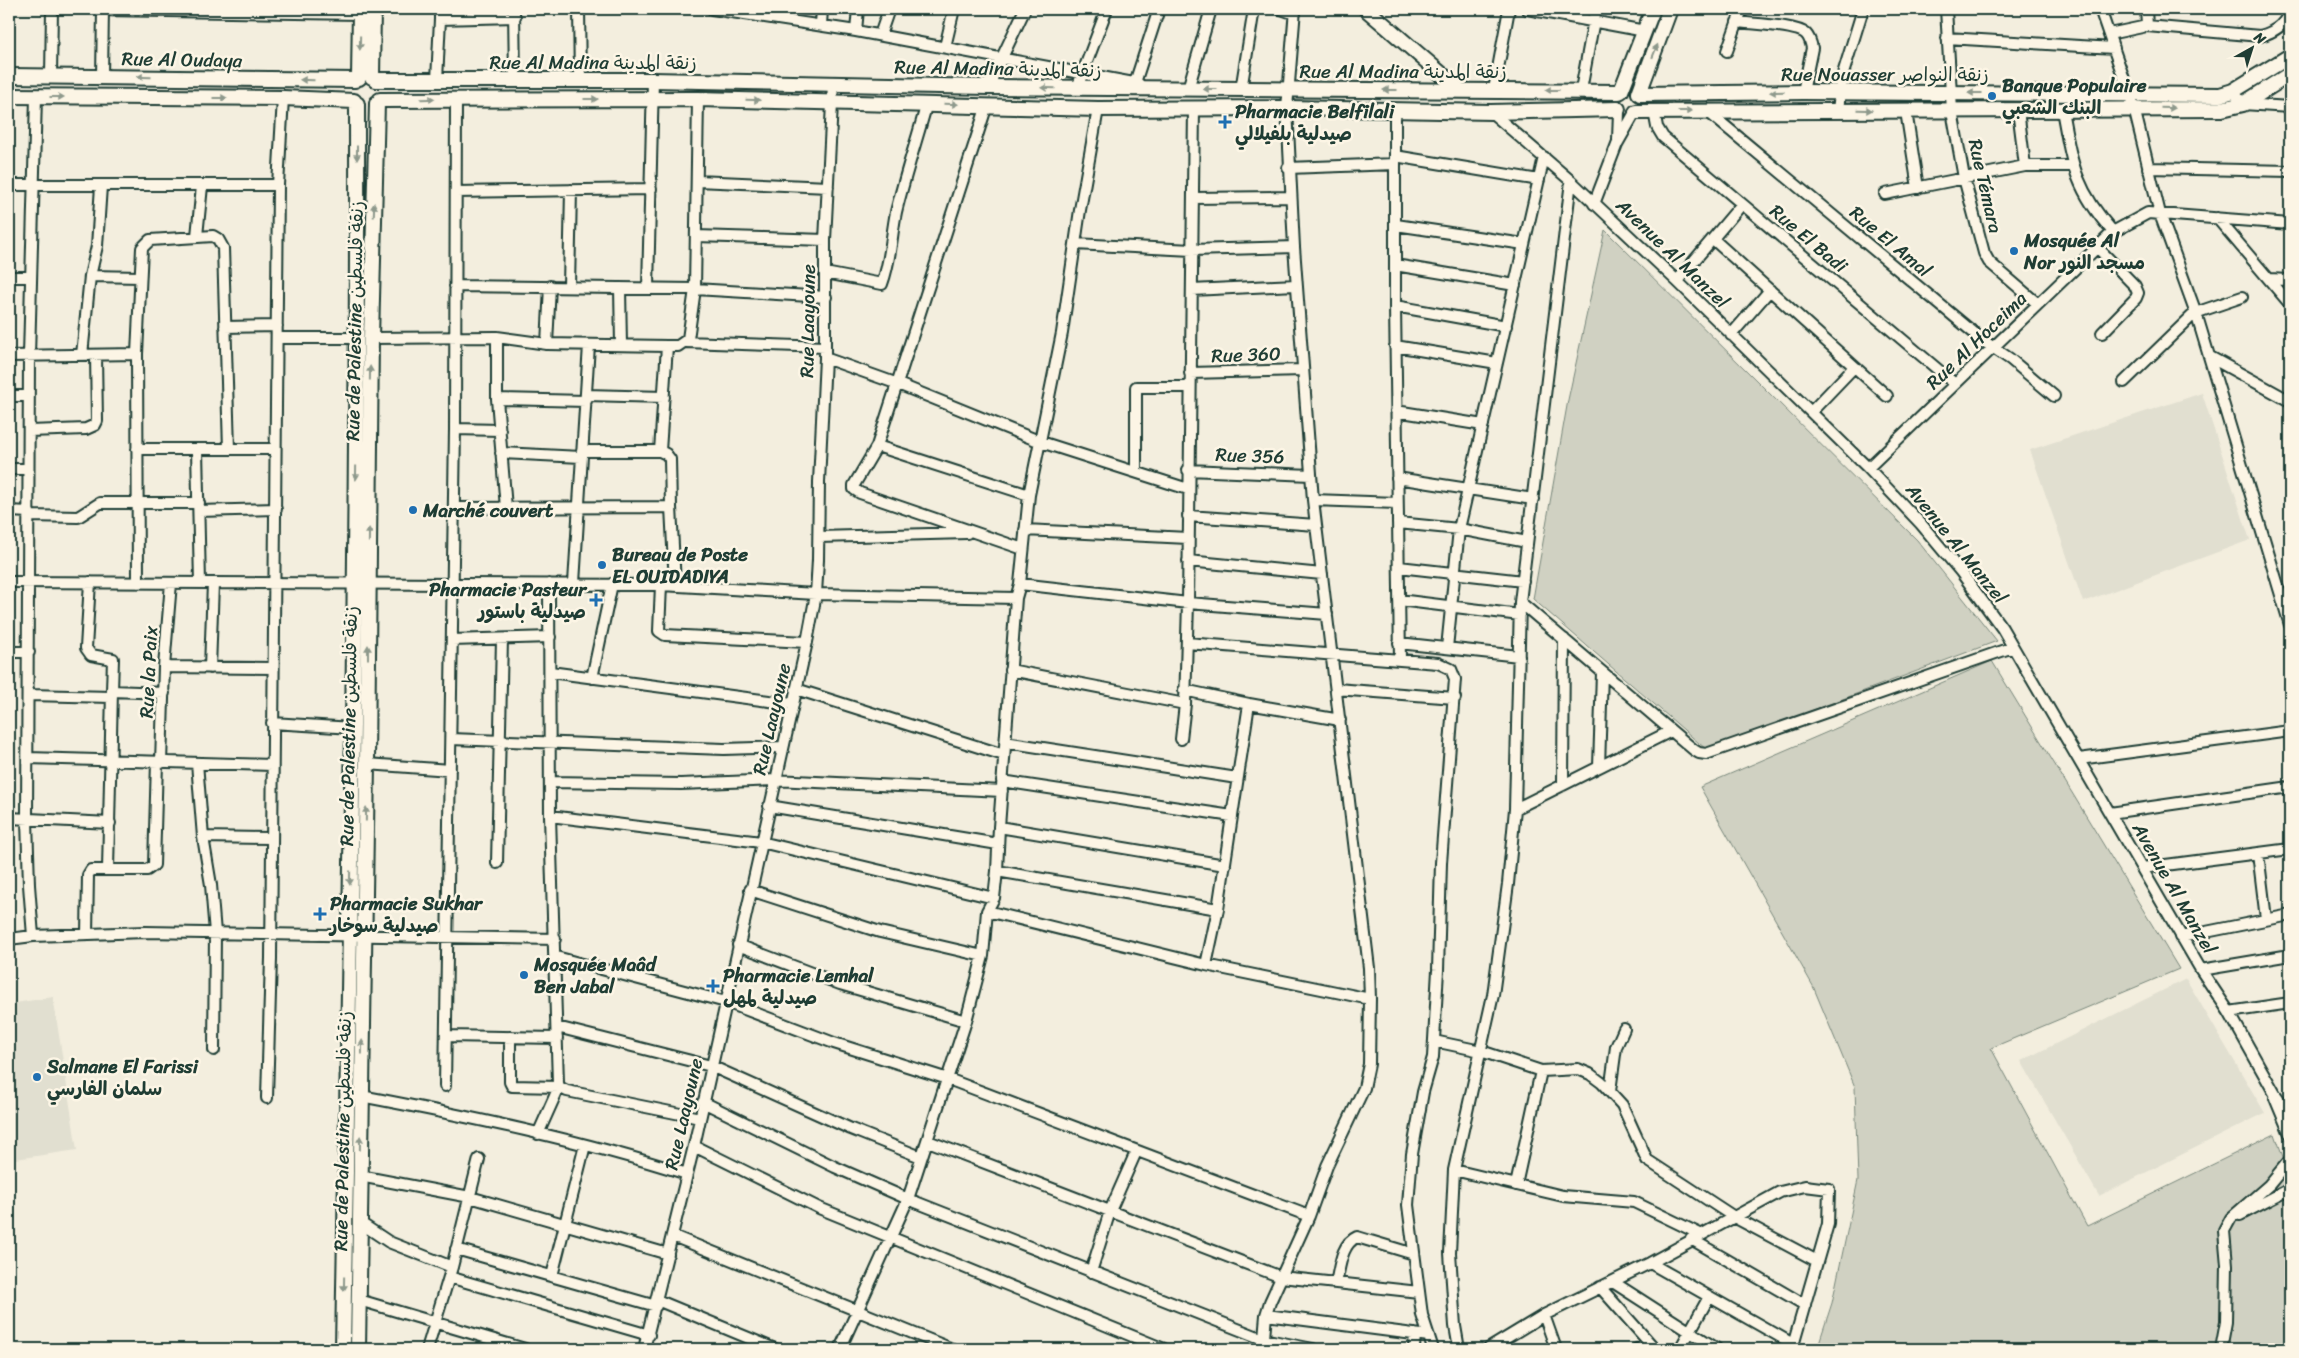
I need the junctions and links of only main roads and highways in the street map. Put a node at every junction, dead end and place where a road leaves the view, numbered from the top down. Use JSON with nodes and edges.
{"nodes":[{"id":1,"x":1366,"y":9,"type":"edge"},
{"id":2,"x":1653,"y":9,"type":"edge"},
{"id":3,"x":1670,"y":9,"type":"edge"},
{"id":4,"x":364,"y":10,"type":"edge"},
{"id":5,"x":2290,"y":56,"type":"edge"},
{"id":6,"x":2290,"y":74,"type":"edge"},
{"id":7,"x":9,"y":76,"type":"edge"},
{"id":8,"x":366,"y":79,"type":"junction"},
{"id":9,"x":1460,"y":90,"type":"junction"},
{"id":10,"x":1620,"y":91,"type":"junction"},
{"id":11,"x":1639,"y":94,"type":"junction"},
{"id":12,"x":9,"y":96,"type":"edge"},
{"id":13,"x":2132,"y":101,"type":"junction"},
{"id":14,"x":378,"y":102,"type":"junction"},
{"id":15,"x":355,"y":103,"type":"junction"},
{"id":16,"x":1618,"y":110,"type":"junction"},
{"id":17,"x":1635,"y":113,"type":"junction"},
{"id":18,"x":364,"y":338,"type":"junction"},
{"id":19,"x":362,"y":584,"type":"junction"},
{"id":20,"x":354,"y":1096,"type":"junction"},
{"id":21,"x":343,"y":1349,"type":"edge"},
{"id":22,"x":358,"y":1349,"type":"edge"}],
"edges":[{"from":1,"to":9,"type":"main road"},
{"from":2,"to":10,"type":"main road"},
{"from":11,"to":3,"type":"main road","one_way":true},
{"from":4,"to":8,"type":"main road"},
{"from":5,"to":13,"type":"main road","name":"Rue Nouasser زنقة النواصر"},
{"from":13,"to":6,"type":"main road","name":"Rue Nouasser زنقة النواصر","one_way":true},
{"from":8,"to":7,"type":"main road","name":"Rue Al Oudaya","one_way":true},
{"from":9,"to":8,"type":"main road","name":"Rue Al Madina زنقة المدينة","one_way":true},
{"from":8,"to":14,"type":"main road"},
{"from":8,"to":15,"type":"main road"},
{"from":10,"to":9,"type":"main road","name":"Rue Al Madina زنقة المدينة","one_way":true},
{"from":10,"to":11,"type":"main road"},
{"from":10,"to":16,"type":"main road"},
{"from":13,"to":11,"type":"main road","name":"Rue Nouasser زنقة النواصر","one_way":true},
{"from":11,"to":17,"type":"main road"},
{"from":12,"to":15,"type":"main road","name":"Rue Al Oudaya","one_way":true},
{"from":17,"to":13,"type":"main road","name":"Rue Nouasser زنقة النواصر","one_way":true},
{"from":14,"to":15,"type":"main road"},
{"from":14,"to":16,"type":"main road","name":"Rue Al Madina زنقة المدينة","one_way":true},
{"from":18,"to":14,"type":"main road","name":"Rue de Palestine زنقة فلسطين","one_way":true},
{"from":15,"to":18,"type":"main road","name":"Rue de Palestine زنقة فلسطين","one_way":true},
{"from":16,"to":17,"type":"main road"},
{"from":18,"to":19,"type":"main road","name":"Rue de Palestine زنقة فلسطين"},
{"from":19,"to":20,"type":"main road","name":"Rue de Palestine زنقة فلسطين","one_way":true},
{"from":20,"to":19,"type":"main road","name":"Rue de Palestine زنقة فلسطين","one_way":true},
{"from":20,"to":21,"type":"main road","name":"Rue de Palestine زنقة فلسطين","one_way":true},
{"from":22,"to":20,"type":"main road","name":"Rue de Palestine زنقة فلسطين","one_way":true}]}
